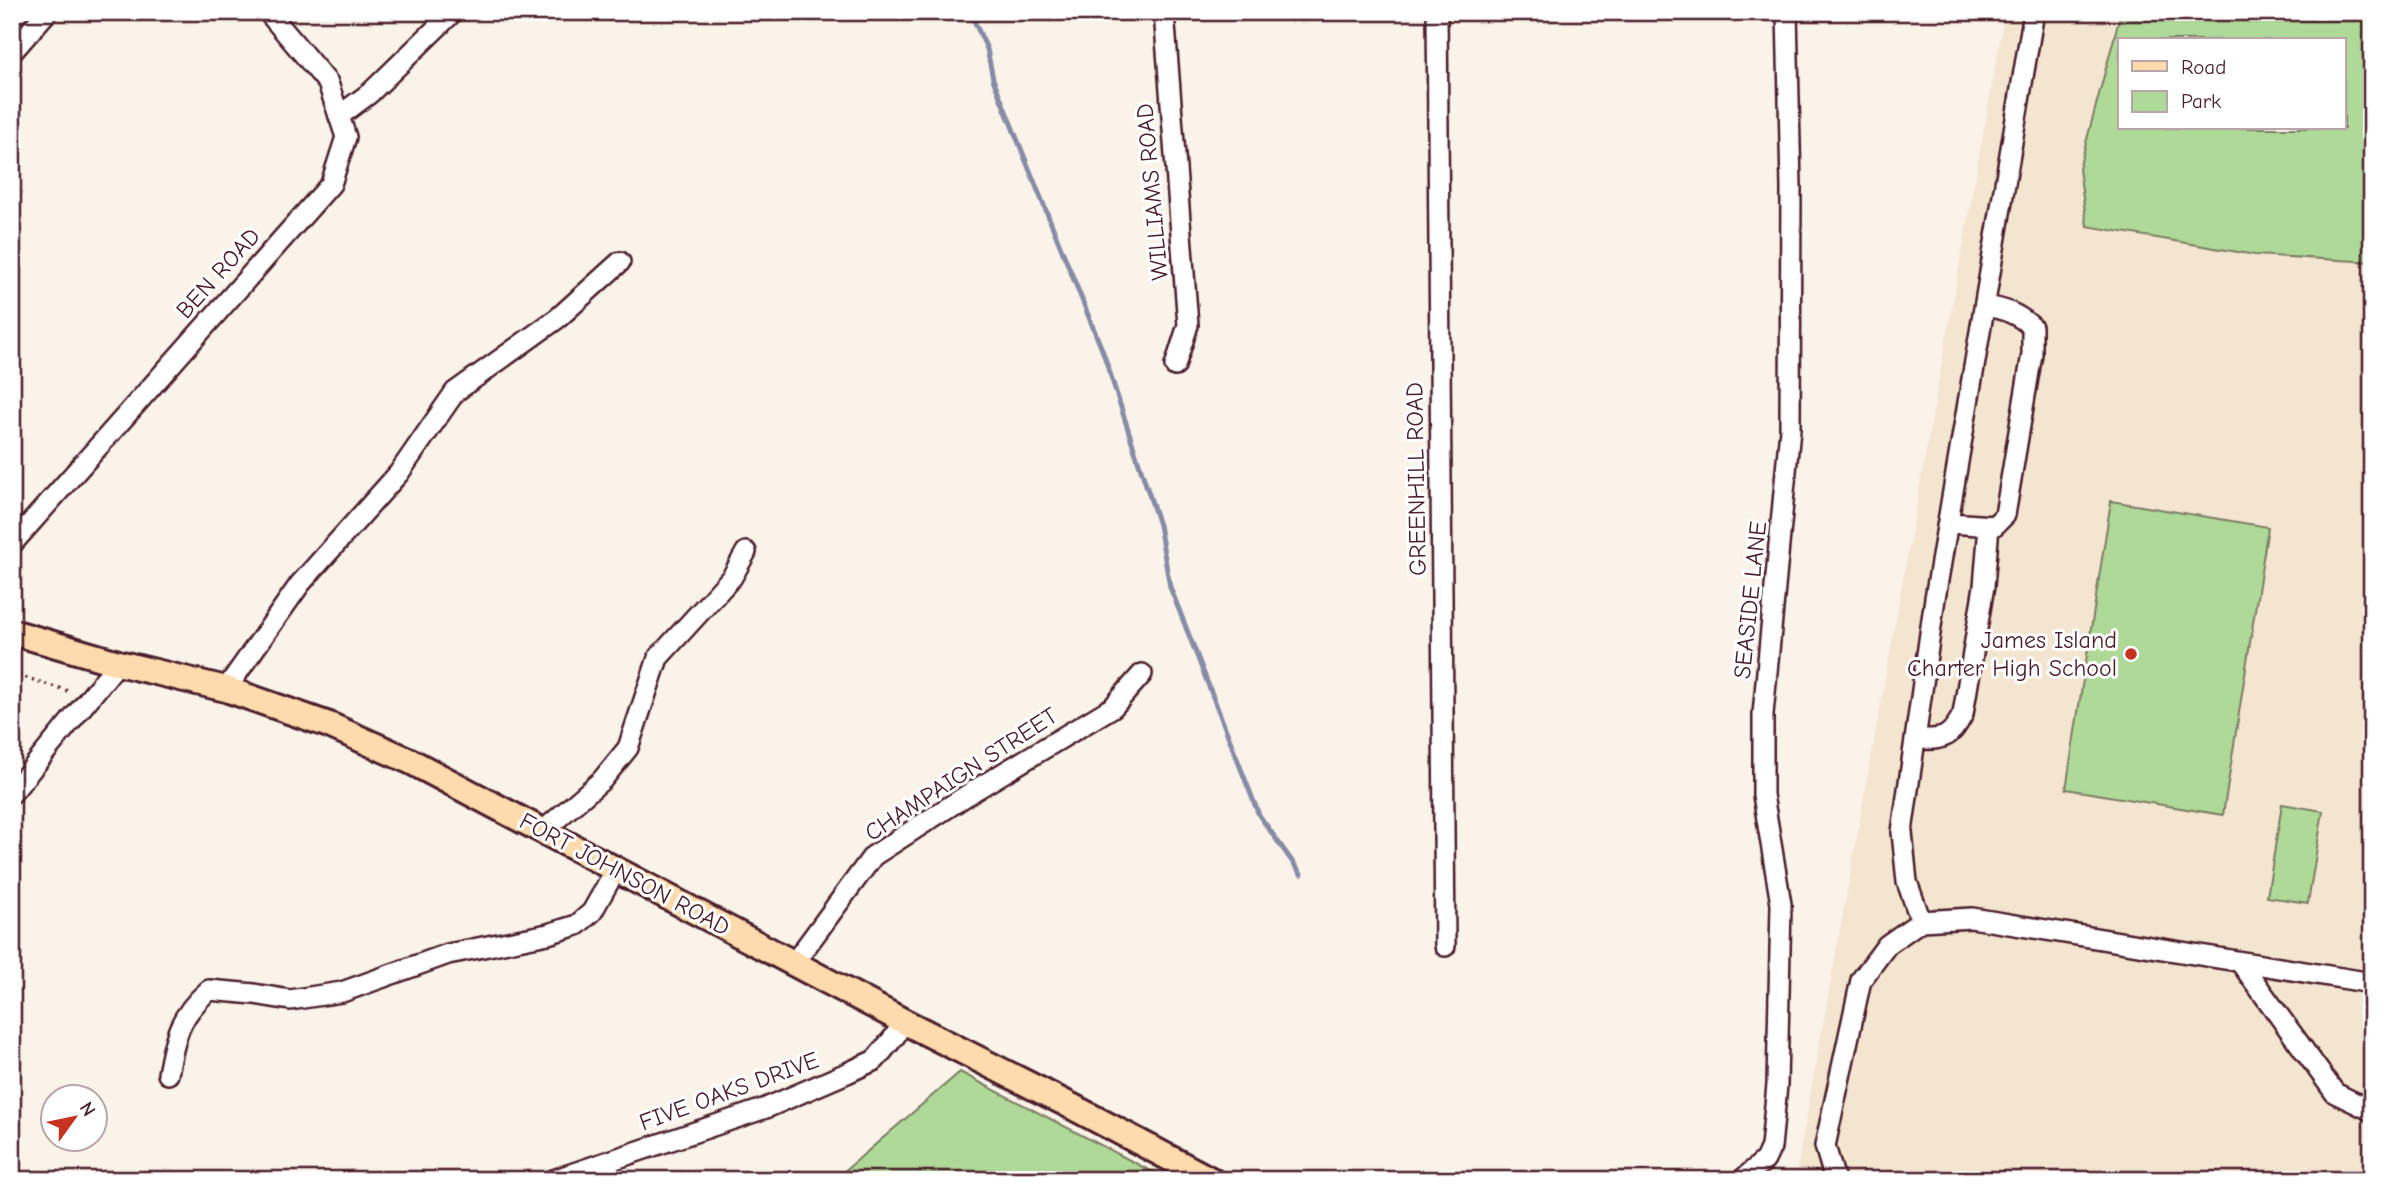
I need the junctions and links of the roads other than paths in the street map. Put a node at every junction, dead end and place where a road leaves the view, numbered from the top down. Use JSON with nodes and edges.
{"nodes":[{"id":1,"x":47,"y":12,"type":"edge"},
{"id":2,"x":268,"y":12,"type":"edge"},
{"id":3,"x":453,"y":12,"type":"edge"},
{"id":4,"x":1164,"y":12,"type":"edge"},
{"id":5,"x":1437,"y":12,"type":"edge"},
{"id":6,"x":1787,"y":12,"type":"edge"},
{"id":7,"x":2034,"y":12,"type":"edge"},
{"id":8,"x":12,"y":52,"type":"edge"},
{"id":9,"x":339,"y":116,"type":"junction"},
{"id":10,"x":620,"y":262,"type":"dead end"},
{"id":11,"x":1985,"y":306,"type":"junction"},
{"id":12,"x":1175,"y":366,"type":"dead end"},
{"id":13,"x":1949,"y":523,"type":"junction"},
{"id":14,"x":1989,"y":526,"type":"junction"},
{"id":15,"x":12,"y":544,"type":"edge"},
{"id":16,"x":746,"y":552,"type":"dead end"},
{"id":17,"x":12,"y":632,"type":"edge"},
{"id":18,"x":118,"y":663,"type":"junction"},
{"id":19,"x":1142,"y":674,"type":"dead end"},
{"id":20,"x":226,"y":689,"type":"junction"},
{"id":21,"x":1916,"y":739,"type":"junction"},
{"id":22,"x":12,"y":793,"type":"edge"},
{"id":23,"x":543,"y":831,"type":"junction"},
{"id":24,"x":616,"y":869,"type":"junction"},
{"id":25,"x":1921,"y":922,"type":"junction"},
{"id":26,"x":1445,"y":946,"type":"dead end"},
{"id":27,"x":2241,"y":962,"type":"junction"},
{"id":28,"x":794,"y":963,"type":"junction"},
{"id":29,"x":2372,"y":983,"type":"edge"},
{"id":30,"x":903,"y":1021,"type":"junction"},
{"id":31,"x":168,"y":1074,"type":"dead end"},
{"id":32,"x":2372,"y":1111,"type":"edge"},
{"id":33,"x":553,"y":1180,"type":"edge"},
{"id":34,"x":1211,"y":1180,"type":"edge"},
{"id":35,"x":1742,"y":1180,"type":"edge"},
{"id":36,"x":1835,"y":1180,"type":"edge"}],
"edges":[{"from":1,"to":8,"type":"street"},
{"from":2,"to":9,"type":"street","name":"BEN ROAD"},
{"from":3,"to":9,"type":"street"},
{"from":4,"to":12,"type":"street","name":"WILLIAMS ROAD"},
{"from":5,"to":26,"type":"street","name":"GREENHILL ROAD"},
{"from":6,"to":35,"type":"street","name":"SEASIDE LANE"},
{"from":7,"to":11,"type":"street"},
{"from":9,"to":15,"type":"street","name":"BEN ROAD"},
{"from":10,"to":20,"type":"street"},
{"from":11,"to":13,"type":"street"},
{"from":11,"to":14,"type":"street"},
{"from":13,"to":14,"type":"street"},
{"from":13,"to":21,"type":"street"},
{"from":14,"to":21,"type":"street"},
{"from":16,"to":23,"type":"street"},
{"from":17,"to":18,"type":"main road","name":"FORT JOHNSON ROAD"},
{"from":18,"to":20,"type":"main road","name":"FORT JOHNSON ROAD"},
{"from":18,"to":22,"type":"street"},
{"from":19,"to":28,"type":"street","name":"CHAMPAIGN STREET"},
{"from":20,"to":23,"type":"main road","name":"FORT JOHNSON ROAD"},
{"from":21,"to":25,"type":"street"},
{"from":23,"to":24,"type":"main road","name":"FORT JOHNSON ROAD"},
{"from":24,"to":28,"type":"main road","name":"FORT JOHNSON ROAD"},
{"from":24,"to":31,"type":"street"},
{"from":25,"to":27,"type":"street"},
{"from":25,"to":36,"type":"street"},
{"from":27,"to":29,"type":"street"},
{"from":27,"to":32,"type":"street"},
{"from":28,"to":30,"type":"main road","name":"FORT JOHNSON ROAD"},
{"from":30,"to":33,"type":"street","name":"FIVE OAKS DRIVE"},
{"from":30,"to":34,"type":"main road","name":"FORT JOHNSON ROAD"}]}
